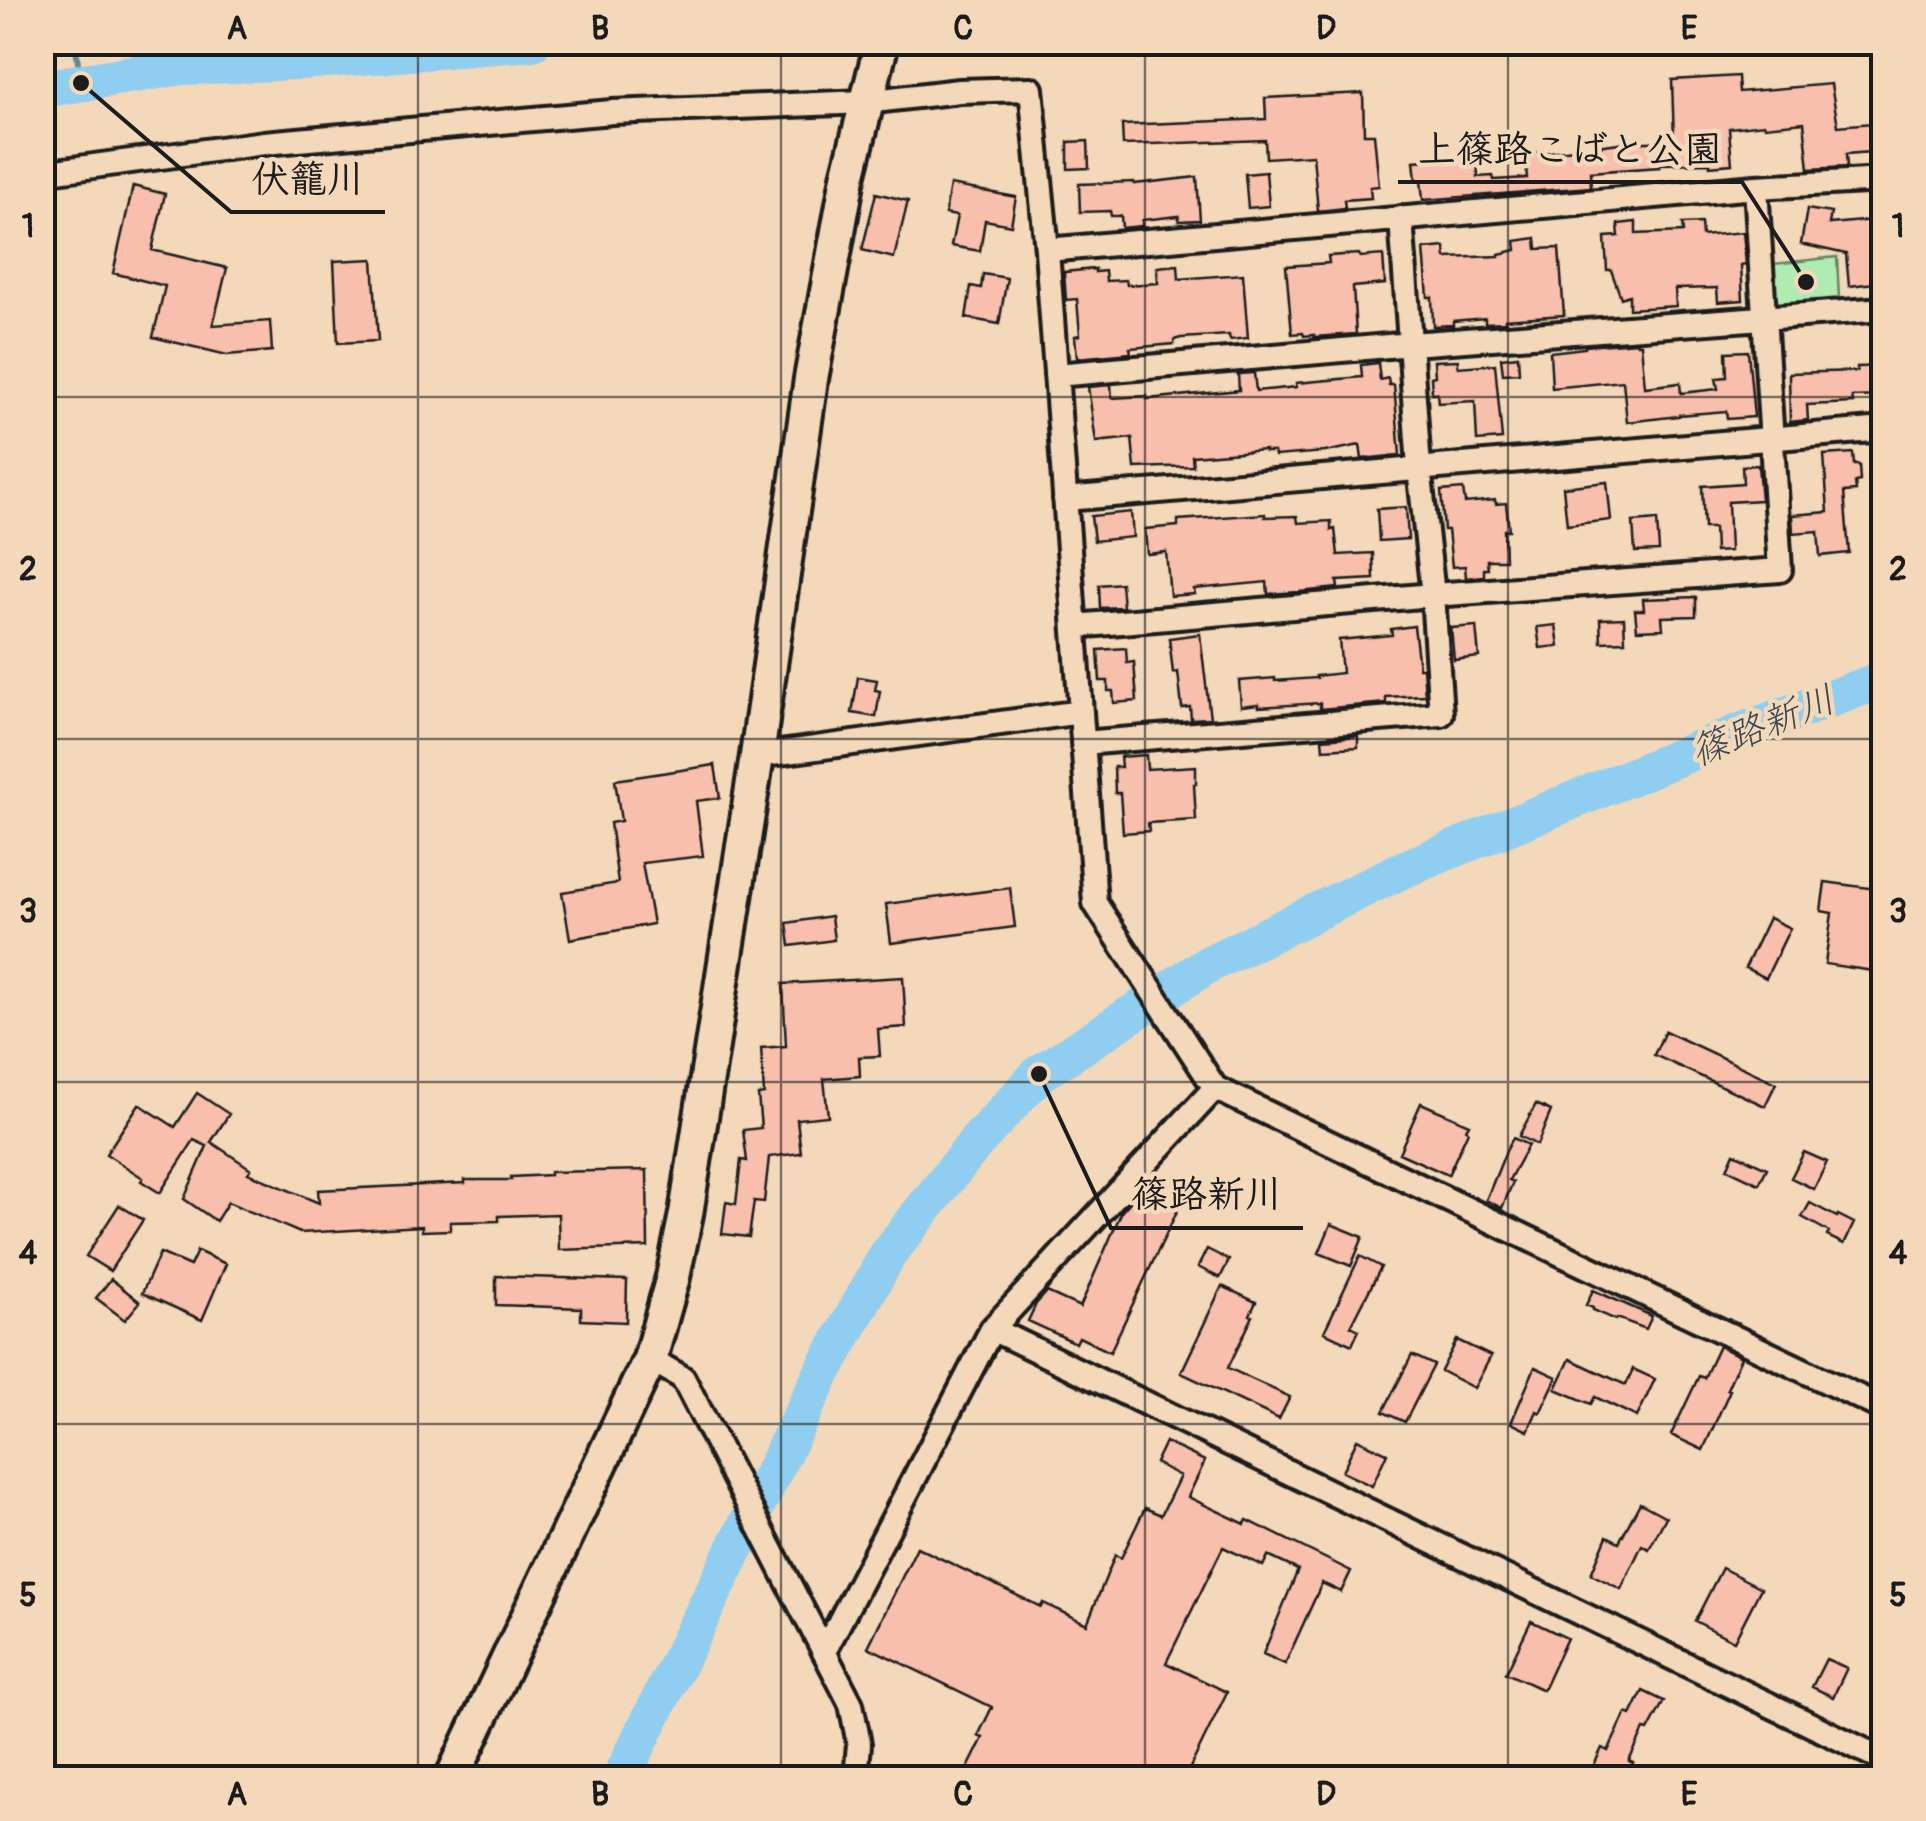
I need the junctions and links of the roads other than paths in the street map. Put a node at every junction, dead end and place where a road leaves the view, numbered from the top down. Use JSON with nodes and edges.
{"nodes":[{"id":1,"x":882,"y":42,"type":"edge"},
{"id":2,"x":868,"y":93,"type":"junction"},
{"id":3,"x":42,"y":173,"type":"edge"},
{"id":4,"x":1884,"y":180,"type":"edge"},
{"id":5,"x":1756,"y":188,"type":"junction"},
{"id":6,"x":1401,"y":218,"type":"junction"},
{"id":7,"x":1047,"y":250,"type":"junction"},
{"id":8,"x":1884,"y":309,"type":"edge"},
{"id":9,"x":1763,"y":318,"type":"junction"},
{"id":10,"x":1411,"y":344,"type":"junction"},
{"id":11,"x":1056,"y":374,"type":"junction"},
{"id":12,"x":1884,"y":429,"type":"edge"},
{"id":13,"x":1772,"y":437,"type":"junction"},
{"id":14,"x":1419,"y":468,"type":"junction"},
{"id":15,"x":1065,"y":499,"type":"junction"},
{"id":16,"x":1432,"y":595,"type":"junction"},
{"id":17,"x":1075,"y":626,"type":"junction"},
{"id":18,"x":1081,"y":712,"type":"junction"},
{"id":19,"x":1083,"y":742,"type":"junction"},
{"id":20,"x":756,"y":756,"type":"junction"},
{"id":21,"x":1216,"y":1088,"type":"junction"},
{"id":22,"x":992,"y":1329,"type":"junction"},
{"id":23,"x":650,"y":1359,"type":"junction"},
{"id":24,"x":1884,"y":1410,"type":"edge"},
{"id":25,"x":824,"y":1652,"type":"junction"},
{"id":26,"x":1884,"y":1760,"type":"edge"},
{"id":27,"x":452,"y":1778,"type":"edge"},
{"id":28,"x":856,"y":1778,"type":"edge"}],
"edges":[{"from":1,"to":2,"type":"street"},
{"from":2,"to":3,"type":"street"},
{"from":2,"to":7,"type":"street"},
{"from":2,"to":20,"type":"street"},
{"from":4,"to":5,"type":"street"},
{"from":5,"to":6,"type":"street"},
{"from":5,"to":9,"type":"street"},
{"from":6,"to":7,"type":"street"},
{"from":6,"to":10,"type":"street"},
{"from":7,"to":11,"type":"street"},
{"from":8,"to":9,"type":"street"},
{"from":9,"to":10,"type":"street"},
{"from":9,"to":13,"type":"street"},
{"from":10,"to":11,"type":"street"},
{"from":10,"to":14,"type":"street"},
{"from":11,"to":15,"type":"street"},
{"from":12,"to":13,"type":"street"},
{"from":13,"to":14,"type":"street"},
{"from":13,"to":16,"type":"street"},
{"from":14,"to":15,"type":"street"},
{"from":14,"to":16,"type":"street"},
{"from":15,"to":17,"type":"street"},
{"from":16,"to":17,"type":"street"},
{"from":16,"to":19,"type":"street"},
{"from":17,"to":18,"type":"street"},
{"from":18,"to":19,"type":"street"},
{"from":18,"to":20,"type":"street"},
{"from":19,"to":21,"type":"street"},
{"from":20,"to":23,"type":"street"},
{"from":21,"to":22,"type":"street"},
{"from":21,"to":24,"type":"street"},
{"from":22,"to":25,"type":"street"},
{"from":22,"to":26,"type":"street"},
{"from":23,"to":25,"type":"street"},
{"from":23,"to":27,"type":"street"},
{"from":25,"to":28,"type":"street"}]}
